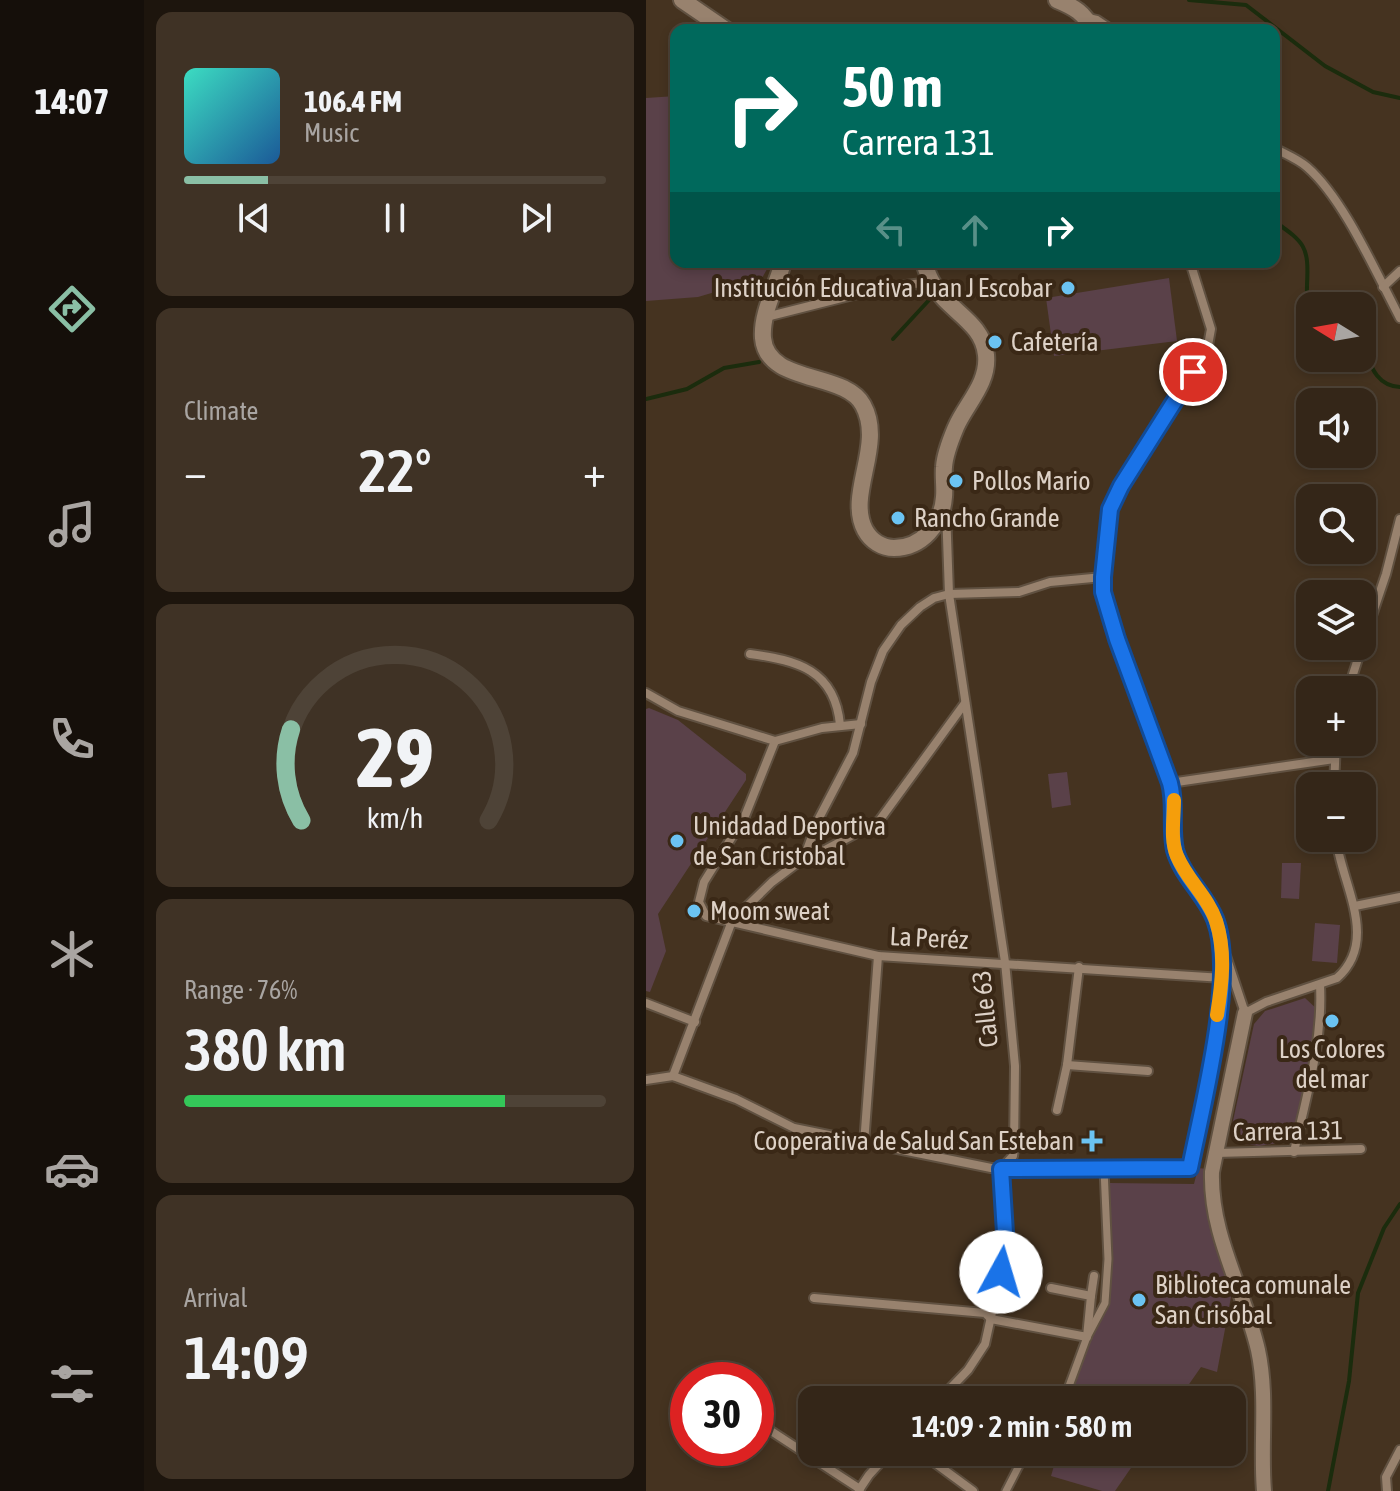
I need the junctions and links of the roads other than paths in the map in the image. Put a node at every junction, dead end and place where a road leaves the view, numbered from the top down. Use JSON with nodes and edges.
{"nodes":[{"id":1,"x":682,"y":0,"type":"edge"},
{"id":2,"x":1057,"y":0,"type":"edge"},
{"id":3,"x":717,"y":24,"type":"edge"},
{"id":4,"x":1090,"y":24,"type":"edge"},
{"id":5,"x":1280,"y":151,"type":"edge"},
{"id":6,"x":781,"y":268,"type":"edge"},
{"id":7,"x":927,"y":268,"type":"edge"},
{"id":8,"x":1192,"y":268,"type":"edge"},
{"id":9,"x":1400,"y":271,"type":"edge"},
{"id":10,"x":932,"y":281,"type":"junction"},
{"id":11,"x":1383,"y":287,"type":"junction"},
{"id":12,"x":766,"y":317,"type":"junction"},
{"id":13,"x":1400,"y":318,"type":"edge"},
{"id":14,"x":944,"y":499,"type":"junction"},
{"id":15,"x":1399,"y":522,"type":"edge"},
{"id":16,"x":1103,"y":577,"type":"junction"},
{"id":17,"x":949,"y":594,"type":"junction"},
{"id":18,"x":1376,"y":604,"type":"edge"},
{"id":19,"x":750,"y":654,"type":"dead end"},
{"id":20,"x":646,"y":693,"type":"edge"},
{"id":21,"x":965,"y":703,"type":"junction"},
{"id":22,"x":861,"y":724,"type":"junction"},
{"id":23,"x":840,"y":725,"type":"junction"},
{"id":24,"x":775,"y":741,"type":"junction"},
{"id":25,"x":1334,"y":756,"type":"edge"},
{"id":26,"x":1334,"y":759,"type":"junction"},
{"id":27,"x":1334,"y":772,"type":"edge"},
{"id":28,"x":1170,"y":783,"type":"junction"},
{"id":29,"x":1340,"y":852,"type":"edge"},
{"id":30,"x":804,"y":858,"type":"junction"},
{"id":31,"x":1400,"y":897,"type":"edge"},
{"id":32,"x":1355,"y":906,"type":"junction"},
{"id":33,"x":732,"y":921,"type":"junction"},
{"id":34,"x":1221,"y":940,"type":"junction"},
{"id":35,"x":878,"y":956,"type":"junction"},
{"id":36,"x":1005,"y":962,"type":"junction"},
{"id":37,"x":1079,"y":967,"type":"junction"},
{"id":38,"x":1223,"y":978,"type":"junction"},
{"id":39,"x":1320,"y":985,"type":"junction"},
{"id":40,"x":646,"y":1003,"type":"edge"},
{"id":41,"x":1245,"y":1013,"type":"junction"},
{"id":42,"x":695,"y":1022,"type":"junction"},
{"id":43,"x":1067,"y":1065,"type":"junction"},
{"id":44,"x":1210,"y":1070,"type":"junction"},
{"id":45,"x":1148,"y":1071,"type":"dead end"},
{"id":46,"x":1234,"y":1074,"type":"junction"},
{"id":47,"x":673,"y":1076,"type":"junction"},
{"id":48,"x":646,"y":1080,"type":"edge"},
{"id":49,"x":1057,"y":1110,"type":"dead end"},
{"id":50,"x":864,"y":1144,"type":"junction"},
{"id":51,"x":1361,"y":1149,"type":"dead end"},
{"id":52,"x":1294,"y":1152,"type":"junction"},
{"id":53,"x":1216,"y":1153,"type":"junction"},
{"id":54,"x":1001,"y":1169,"type":"junction"},
{"id":55,"x":1104,"y":1169,"type":"junction"},
{"id":56,"x":1094,"y":1276,"type":"dead end"},
{"id":57,"x":1051,"y":1288,"type":"dead end"},
{"id":58,"x":1091,"y":1296,"type":"junction"},
{"id":59,"x":814,"y":1298,"type":"dead end"},
{"id":60,"x":991,"y":1319,"type":"junction"},
{"id":61,"x":1087,"y":1337,"type":"junction"},
{"id":62,"x":953,"y":1386,"type":"edge"},
{"id":63,"x":1069,"y":1386,"type":"edge"},
{"id":64,"x":774,"y":1433,"type":"edge"},
{"id":65,"x":1400,"y":1450,"type":"edge"},
{"id":66,"x":878,"y":1466,"type":"edge"},
{"id":67,"x":939,"y":1466,"type":"edge"},
{"id":68,"x":1019,"y":1466,"type":"edge"},
{"id":69,"x":860,"y":1488,"type":"edge"},
{"id":70,"x":873,"y":1491,"type":"edge"},
{"id":71,"x":973,"y":1491,"type":"edge"},
{"id":72,"x":1006,"y":1491,"type":"edge"},
{"id":73,"x":1264,"y":1491,"type":"edge"},
{"id":74,"x":1387,"y":1491,"type":"edge"}],
"edges":[{"from":1,"to":3,"type":"main road"},
{"from":2,"to":4,"type":"main road"},
{"from":5,"to":11,"type":"street"},
{"from":6,"to":12,"type":"main road"},
{"from":7,"to":10,"type":"main road"},
{"from":8,"to":16,"type":"street"},
{"from":9,"to":11,"type":"street"},
{"from":10,"to":12,"type":"street"},
{"from":10,"to":14,"type":"main road"},
{"from":11,"to":13,"type":"street"},
{"from":12,"to":14,"type":"main road"},
{"from":14,"to":17,"type":"street","name":"Calle 63"},
{"from":15,"to":18,"type":"street"},
{"from":16,"to":17,"type":"street"},
{"from":16,"to":28,"type":"street"},
{"from":17,"to":21,"type":"street","name":"Calle 63"},
{"from":17,"to":22,"type":"street"},
{"from":19,"to":23,"type":"street"},
{"from":20,"to":24,"type":"street"},
{"from":21,"to":30,"type":"street"},
{"from":21,"to":36,"type":"street","name":"Calle 63"},
{"from":22,"to":23,"type":"street"},
{"from":22,"to":30,"type":"street"},
{"from":23,"to":24,"type":"street"},
{"from":24,"to":33,"type":"street","name":"La Peréz"},
{"from":25,"to":26,"type":"street"},
{"from":26,"to":27,"type":"street"},
{"from":26,"to":28,"type":"street"},
{"from":28,"to":34,"type":"street"},
{"from":29,"to":32,"type":"street"},
{"from":30,"to":33,"type":"street"},
{"from":31,"to":32,"type":"street"},
{"from":32,"to":39,"type":"street"},
{"from":33,"to":35,"type":"street","name":"La Peréz"},
{"from":33,"to":42,"type":"street"},
{"from":34,"to":38,"type":"street"},
{"from":34,"to":41,"type":"street"},
{"from":35,"to":36,"type":"street","name":"La Peréz"},
{"from":35,"to":50,"type":"street"},
{"from":36,"to":37,"type":"street","name":"La Peréz"},
{"from":36,"to":54,"type":"street","name":"Calle 63"},
{"from":37,"to":38,"type":"street","name":"La Peréz"},
{"from":37,"to":43,"type":"street"},
{"from":38,"to":44,"type":"street"},
{"from":39,"to":41,"type":"street"},
{"from":39,"to":52,"type":"street"},
{"from":40,"to":42,"type":"street"},
{"from":41,"to":46,"type":"street"},
{"from":42,"to":47,"type":"street"},
{"from":43,"to":45,"type":"street"},
{"from":43,"to":49,"type":"street"},
{"from":44,"to":46,"type":"street"},
{"from":44,"to":55,"type":"street"},
{"from":46,"to":53,"type":"street"},
{"from":47,"to":48,"type":"street"},
{"from":47,"to":50,"type":"street"},
{"from":50,"to":54,"type":"street"},
{"from":51,"to":52,"type":"street","name":"Carrera 131"},
{"from":52,"to":53,"type":"street","name":"Carrera 131"},
{"from":53,"to":73,"type":"street"},
{"from":54,"to":55,"type":"street"},
{"from":54,"to":60,"type":"street","name":"Calle 63"},
{"from":55,"to":61,"type":"street"},
{"from":56,"to":58,"type":"street"},
{"from":57,"to":58,"type":"street"},
{"from":58,"to":61,"type":"street"},
{"from":59,"to":60,"type":"street"},
{"from":60,"to":61,"type":"street"},
{"from":60,"to":62,"type":"street","name":"Calle 63"},
{"from":61,"to":63,"type":"street"},
{"from":64,"to":69,"type":"street"},
{"from":65,"to":74,"type":"street"},
{"from":66,"to":69,"type":"street"},
{"from":67,"to":71,"type":"street"},
{"from":68,"to":72,"type":"street"},
{"from":69,"to":70,"type":"street"}]}
